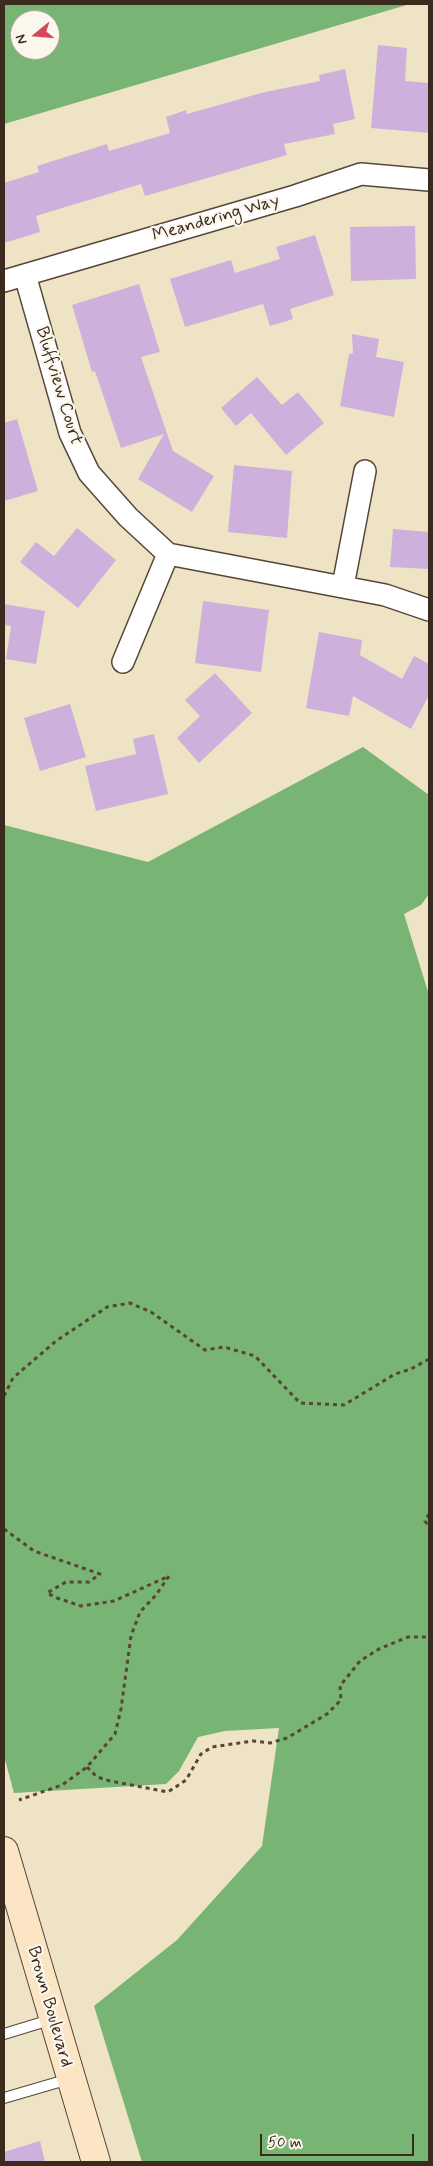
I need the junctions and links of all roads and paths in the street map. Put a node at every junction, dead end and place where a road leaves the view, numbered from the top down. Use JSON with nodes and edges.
{"nodes":[{"id":1,"x":429,"y":180,"type":"edge"},
{"id":2,"x":25,"y":274,"type":"junction"},
{"id":3,"x":4,"y":281,"type":"edge"},
{"id":4,"x":365,"y":471,"type":"dead end"},
{"id":5,"x":168,"y":554,"type":"junction"},
{"id":6,"x":344,"y":586,"type":"junction"},
{"id":7,"x":429,"y":610,"type":"edge"},
{"id":8,"x":123,"y":662,"type":"dead end"},
{"id":9,"x":429,"y":1359,"type":"edge"},
{"id":10,"x":4,"y":1396,"type":"edge"},
{"id":11,"x":429,"y":1514,"type":"edge"},
{"id":12,"x":429,"y":1527,"type":"edge"},
{"id":13,"x":4,"y":1529,"type":"edge"},
{"id":14,"x":429,"y":1637,"type":"edge"},
{"id":15,"x":87,"y":1767,"type":"junction"},
{"id":16,"x":19,"y":1800,"type":"dead end"},
{"id":17,"x":4,"y":1851,"type":"edge"},
{"id":18,"x":53,"y":2020,"type":"junction"},
{"id":19,"x":4,"y":2034,"type":"edge"},
{"id":20,"x":70,"y":2079,"type":"junction"},
{"id":21,"x":4,"y":2098,"type":"edge"},
{"id":22,"x":96,"y":2162,"type":"edge"}],
"edges":[{"from":1,"to":2,"type":"street","name":"Meandering Way"},
{"from":2,"to":3,"type":"street","name":"Meandering Way"},
{"from":2,"to":5,"type":"street","name":"Bluffview Court"},
{"from":4,"to":6,"type":"street"},
{"from":5,"to":6,"type":"street"},
{"from":5,"to":8,"type":"street"},
{"from":6,"to":7,"type":"street"},
{"from":9,"to":10,"type":"path"},
{"from":11,"to":12,"type":"path"},
{"from":13,"to":15,"type":"path"},
{"from":14,"to":15,"type":"path"},
{"from":15,"to":16,"type":"path"},
{"from":17,"to":18,"type":"street","name":"Brown Boulevard"},
{"from":18,"to":19,"type":"lane"},
{"from":18,"to":20,"type":"street","name":"Brown Boulevard"},
{"from":20,"to":21,"type":"lane"},
{"from":20,"to":22,"type":"street","name":"Brown Boulevard"}]}
